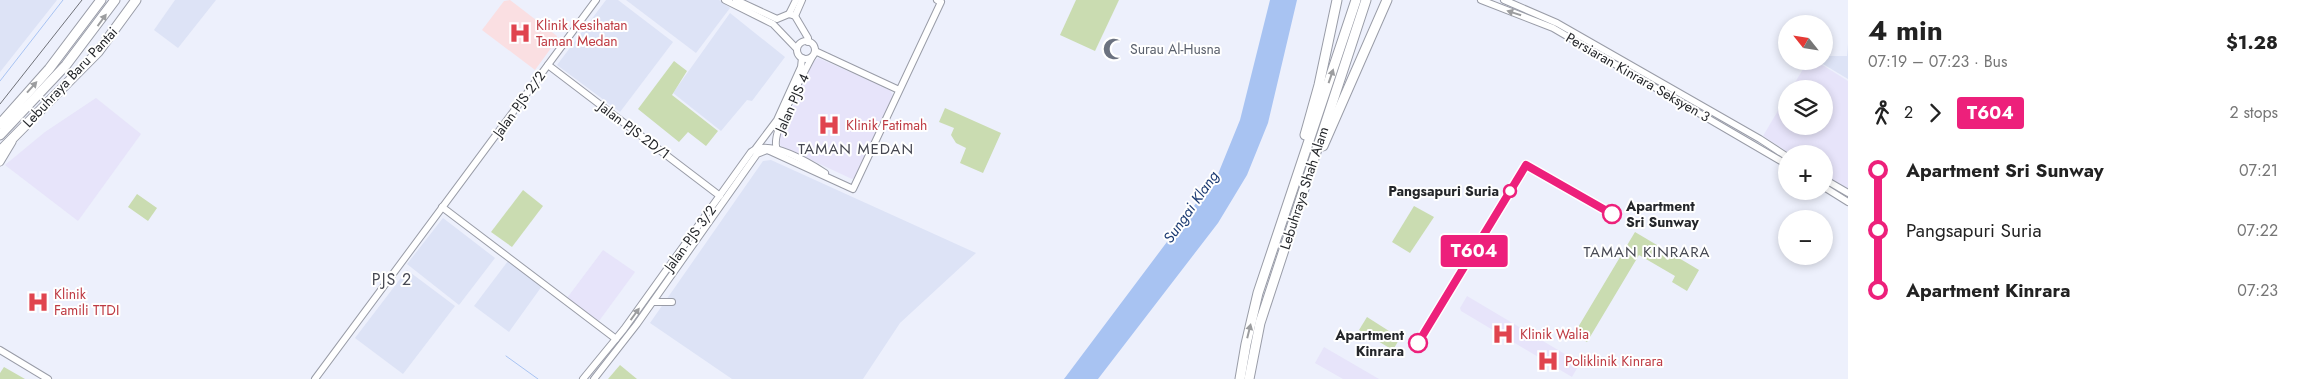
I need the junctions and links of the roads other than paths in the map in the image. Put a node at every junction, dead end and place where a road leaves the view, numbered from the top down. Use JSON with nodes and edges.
{"nodes":[{"id":1,"x":101,"y":0,"type":"edge"},
{"id":2,"x":115,"y":0,"type":"edge"},
{"id":3,"x":136,"y":0,"type":"edge"},
{"id":4,"x":596,"y":0,"type":"edge"},
{"id":5,"x":725,"y":0,"type":"edge"},
{"id":6,"x":736,"y":0,"type":"edge"},
{"id":7,"x":796,"y":0,"type":"edge"},
{"id":8,"x":802,"y":0,"type":"edge"},
{"id":9,"x":1337,"y":0,"type":"edge"},
{"id":10,"x":1356,"y":0,"type":"edge"},
{"id":11,"x":1366,"y":0,"type":"edge"},
{"id":12,"x":1387,"y":0,"type":"edge"},
{"id":13,"x":1504,"y":0,"type":"edge"},
{"id":14,"x":939,"y":1,"type":"edge"},
{"id":15,"x":1482,"y":1,"type":"edge"},
{"id":16,"x":792,"y":15,"type":"junction"},
{"id":17,"x":808,"y":42,"type":"junction"},
{"id":18,"x":796,"y":48,"type":"junction"},
{"id":19,"x":814,"y":54,"type":"junction"},
{"id":20,"x":802,"y":58,"type":"junction"},
{"id":21,"x":548,"y":65,"type":"junction"},
{"id":22,"x":899,"y":90,"type":"junction"},
{"id":23,"x":1729,"y":122,"type":"junction"},
{"id":24,"x":0,"y":124,"type":"edge"},
{"id":25,"x":19,"y":131,"type":"junction"},
{"id":26,"x":0,"y":135,"type":"edge"},
{"id":27,"x":0,"y":145,"type":"edge"},
{"id":28,"x":1756,"y":146,"type":"junction"},
{"id":29,"x":764,"y":149,"type":"junction"},
{"id":30,"x":777,"y":149,"type":"junction"},
{"id":31,"x":1778,"y":151,"type":"edge"},
{"id":32,"x":0,"y":152,"type":"edge"},
{"id":33,"x":1778,"y":152,"type":"edge"},
{"id":34,"x":1778,"y":159,"type":"edge"},
{"id":35,"x":0,"y":162,"type":"edge"},
{"id":36,"x":828,"y":177,"type":"junction"},
{"id":37,"x":1833,"y":184,"type":"edge"},
{"id":38,"x":1833,"y":193,"type":"edge"},
{"id":39,"x":1848,"y":193,"type":"edge"},
{"id":40,"x":720,"y":196,"type":"junction"},
{"id":41,"x":1848,"y":202,"type":"edge"},
{"id":42,"x":1288,"y":203,"type":"junction"},
{"id":43,"x":442,"y":207,"type":"junction"},
{"id":44,"x":1284,"y":246,"type":"junction"},
{"id":45,"x":653,"y":302,"type":"junction"},
{"id":46,"x":672,"y":302,"type":"dead end"},
{"id":47,"x":624,"y":329,"type":"junction"},
{"id":48,"x":606,"y":332,"type":"junction"},
{"id":49,"x":616,"y":339,"type":"junction"},
{"id":50,"x":0,"y":350,"type":"edge"},
{"id":51,"x":607,"y":350,"type":"junction"},
{"id":52,"x":48,"y":379,"type":"edge"},
{"id":53,"x":315,"y":379,"type":"edge"},
{"id":54,"x":583,"y":379,"type":"edge"},
{"id":55,"x":594,"y":379,"type":"edge"},
{"id":56,"x":1240,"y":379,"type":"edge"},
{"id":57,"x":1249,"y":379,"type":"edge"}],
"edges":[{"from":24,"to":1,"type":"highway","one_way":true},
{"from":26,"to":2,"type":"highway","name":"Lebuhraya Baru Pantai","one_way":true},
{"from":3,"to":25,"type":"highway","name":"Lebuhraya Baru Pantai"},
{"from":4,"to":21,"type":"main road","name":"Jalan PJS 2/2"},
{"from":5,"to":18,"type":"main road"},
{"from":6,"to":16,"type":"main road"},
{"from":7,"to":16,"type":"main road"},
{"from":8,"to":16,"type":"main road"},
{"from":9,"to":42,"type":"highway"},
{"from":42,"to":10,"type":"highway","name":"Lebuhraya Shah Alam","one_way":true},
{"from":11,"to":44,"type":"highway","name":"Lebuhraya Shah Alam"},
{"from":12,"to":44,"type":"highway"},
{"from":13,"to":23,"type":"main road","name":"Persiaran Kinrara Seksyen 3"},
{"from":14,"to":22,"type":"main road"},
{"from":28,"to":15,"type":"main road","name":"Persiaran Kinrara Seksyen 3","one_way":true},
{"from":16,"to":17,"type":"main road"},
{"from":17,"to":18,"type":"main road"},
{"from":17,"to":19,"type":"main road"},
{"from":18,"to":20,"type":"main road"},
{"from":19,"to":20,"type":"main road"},
{"from":19,"to":22,"type":"main road"},
{"from":19,"to":30,"type":"main road","name":"Jalan PJS 4"},
{"from":20,"to":29,"type":"main road","name":"Jalan PJS 4"},
{"from":21,"to":40,"type":"main road","name":"Jalan PJS 2D/1"},
{"from":21,"to":43,"type":"main road","name":"Jalan PJS 2/2"},
{"from":22,"to":36,"type":"main road"},
{"from":23,"to":28,"type":"main road"},
{"from":23,"to":31,"type":"main road","name":"Persiaran Kinrara Seksyen 3"},
{"from":25,"to":27,"type":"highway"},
{"from":25,"to":32,"type":"highway","name":"Lebuhraya Baru Pantai"},
{"from":25,"to":35,"type":"main road"},
{"from":28,"to":33,"type":"main road"},
{"from":28,"to":34,"type":"main road","name":"Persiaran Kinrara Seksyen 3"},
{"from":29,"to":30,"type":"main road"},
{"from":29,"to":36,"type":"main road"},
{"from":29,"to":40,"type":"main road","name":"Jalan PJS 3/2"},
{"from":29,"to":45,"type":"main road","name":"Jalan PJS 3/2"},
{"from":30,"to":36,"type":"main road"},
{"from":37,"to":39,"type":"main road"},
{"from":38,"to":41,"type":"main road"},
{"from":47,"to":40,"type":"main road","name":"Jalan PJS 3/2","one_way":true},
{"from":56,"to":42,"type":"highway","name":"Lebuhraya Shah Alam","one_way":true},
{"from":43,"to":48,"type":"main road"},
{"from":43,"to":53,"type":"main road","name":"Jalan PJS 2/2"},
{"from":44,"to":57,"type":"highway","name":"Lebuhraya Shah Alam"},
{"from":45,"to":46,"type":"main road"},
{"from":45,"to":55,"type":"main road","name":"Jalan PJS 3/2"},
{"from":47,"to":48,"type":"main road"},
{"from":47,"to":49,"type":"main road","name":"Jalan PJS 3/2"},
{"from":48,"to":49,"type":"main road"},
{"from":48,"to":51,"type":"main road"},
{"from":49,"to":51,"type":"main road","name":"Jalan PJS 3/2"},
{"from":50,"to":52,"type":"main road"},
{"from":51,"to":54,"type":"main road","name":"Jalan PJS 3/2"}]}
